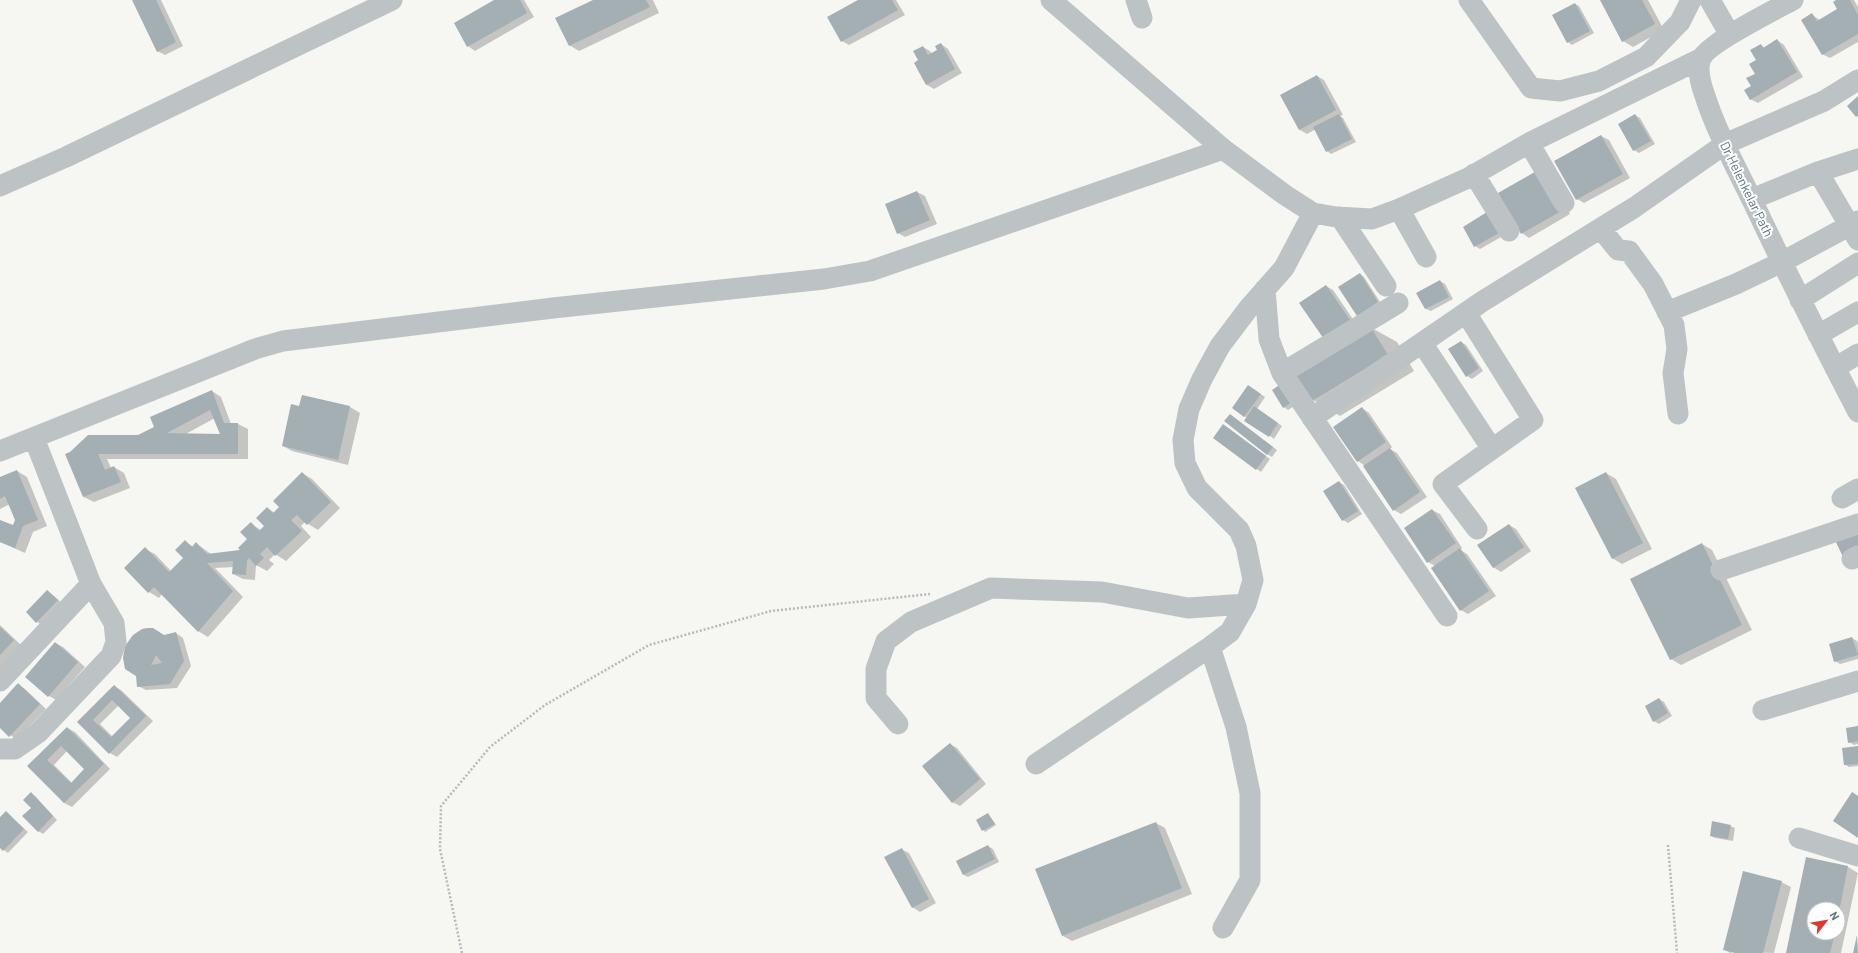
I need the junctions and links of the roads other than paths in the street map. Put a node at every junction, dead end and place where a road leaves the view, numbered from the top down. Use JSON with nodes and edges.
{"nodes":[{"id":1,"x":1051,"y":0,"type":"edge"},
{"id":2,"x":1470,"y":0,"type":"edge"},
{"id":3,"x":1691,"y":0,"type":"edge"},
{"id":4,"x":1710,"y":0,"type":"edge"},
{"id":5,"x":1792,"y":0,"type":"edge"},
{"id":6,"x":384,"y":2,"type":"edge"},
{"id":7,"x":1730,"y":35,"type":"junction"},
{"id":8,"x":1700,"y":59,"type":"junction"},
{"id":9,"x":1858,"y":80,"type":"edge"},
{"id":10,"x":1529,"y":143,"type":"junction"},
{"id":11,"x":1725,"y":144,"type":"junction"},
{"id":12,"x":1223,"y":149,"type":"junction"},
{"id":13,"x":1858,"y":159,"type":"edge"},
{"id":14,"x":1818,"y":172,"type":"junction"},
{"id":15,"x":1474,"y":174,"type":"junction"},
{"id":16,"x":0,"y":186,"type":"edge"},
{"id":17,"x":1752,"y":200,"type":"junction"},
{"id":18,"x":1564,"y":203,"type":"dead end"},
{"id":19,"x":1399,"y":209,"type":"junction"},
{"id":20,"x":1313,"y":213,"type":"junction"},
{"id":21,"x":1340,"y":217,"type":"junction"},
{"id":22,"x":1855,"y":228,"type":"edge"},
{"id":23,"x":1601,"y":229,"type":"junction"},
{"id":24,"x":1509,"y":231,"type":"dead end"},
{"id":25,"x":1426,"y":256,"type":"dead end"},
{"id":26,"x":1782,"y":262,"type":"junction"},
{"id":27,"x":1858,"y":262,"type":"edge"},
{"id":28,"x":1386,"y":286,"type":"dead end"},
{"id":29,"x":1265,"y":289,"type":"junction"},
{"id":30,"x":1800,"y":300,"type":"junction"},
{"id":31,"x":1398,"y":303,"type":"dead end"},
{"id":32,"x":1667,"y":312,"type":"junction"},
{"id":33,"x":1858,"y":312,"type":"edge"},
{"id":34,"x":1466,"y":313,"type":"junction"},
{"id":35,"x":1818,"y":335,"type":"junction"},
{"id":36,"x":1422,"y":343,"type":"junction"},
{"id":37,"x":1858,"y":354,"type":"edge"},
{"id":38,"x":1835,"y":368,"type":"junction"},
{"id":39,"x":1282,"y":373,"type":"junction"},
{"id":40,"x":1856,"y":405,"type":"edge"},
{"id":41,"x":1678,"y":414,"type":"dead end"},
{"id":42,"x":1312,"y":418,"type":"junction"},
{"id":43,"x":34,"y":438,"type":"junction"},
{"id":44,"x":1492,"y":449,"type":"junction"},
{"id":45,"x":0,"y":451,"type":"edge"},
{"id":46,"x":1858,"y":524,"type":"edge"},
{"id":47,"x":1477,"y":529,"type":"dead end"},
{"id":48,"x":1721,"y":570,"type":"dead end"},
{"id":49,"x":91,"y":584,"type":"junction"},
{"id":50,"x":1246,"y":604,"type":"junction"},
{"id":51,"x":1447,"y":616,"type":"dead end"},
{"id":52,"x":1210,"y":647,"type":"junction"},
{"id":53,"x":0,"y":681,"type":"edge"},
{"id":54,"x":1858,"y":681,"type":"edge"},
{"id":55,"x":1763,"y":710,"type":"dead end"},
{"id":56,"x":898,"y":724,"type":"dead end"},
{"id":57,"x":0,"y":749,"type":"edge"},
{"id":58,"x":1036,"y":764,"type":"dead end"},
{"id":59,"x":1799,"y":838,"type":"dead end"},
{"id":60,"x":1858,"y":856,"type":"edge"},
{"id":61,"x":1223,"y":928,"type":"dead end"}],
"edges":[{"from":1,"to":12,"type":"street"},
{"from":2,"to":3,"type":"street"},
{"from":4,"to":7,"type":"street"},
{"from":5,"to":7,"type":"street"},
{"from":6,"to":16,"type":"street"},
{"from":7,"to":8,"type":"street"},
{"from":8,"to":10,"type":"street"},
{"from":8,"to":11,"type":"street","name":"Dr Helenkelar Path"},
{"from":9,"to":11,"type":"street"},
{"from":10,"to":15,"type":"street"},
{"from":10,"to":18,"type":"street"},
{"from":11,"to":17,"type":"street","name":"Dr Helenkelar Path"},
{"from":11,"to":23,"type":"street"},
{"from":12,"to":20,"type":"street"},
{"from":12,"to":43,"type":"street"},
{"from":13,"to":14,"type":"street"},
{"from":14,"to":17,"type":"street"},
{"from":14,"to":22,"type":"street"},
{"from":15,"to":19,"type":"street"},
{"from":15,"to":24,"type":"street"},
{"from":17,"to":26,"type":"street","name":"Dr Helenkelar Path"},
{"from":19,"to":21,"type":"street"},
{"from":19,"to":25,"type":"street"},
{"from":20,"to":21,"type":"street"},
{"from":20,"to":29,"type":"street"},
{"from":21,"to":28,"type":"street"},
{"from":22,"to":26,"type":"street"},
{"from":23,"to":32,"type":"street"},
{"from":23,"to":34,"type":"street"},
{"from":26,"to":30,"type":"street","name":"Dr Helenkelar Path"},
{"from":26,"to":32,"type":"street"},
{"from":27,"to":30,"type":"street"},
{"from":29,"to":39,"type":"street"},
{"from":29,"to":50,"type":"street"},
{"from":30,"to":35,"type":"street","name":"Dr Helenkelar Path"},
{"from":31,"to":39,"type":"street"},
{"from":32,"to":41,"type":"street"},
{"from":33,"to":35,"type":"street"},
{"from":34,"to":36,"type":"street"},
{"from":34,"to":44,"type":"street"},
{"from":35,"to":38,"type":"street","name":"Dr Helenkelar Path"},
{"from":36,"to":42,"type":"street"},
{"from":36,"to":44,"type":"street"},
{"from":37,"to":38,"type":"street"},
{"from":38,"to":40,"type":"street","name":"Dr Helenkelar Path"},
{"from":39,"to":42,"type":"street"},
{"from":42,"to":51,"type":"street"},
{"from":43,"to":45,"type":"street"},
{"from":43,"to":49,"type":"street"},
{"from":44,"to":47,"type":"street"},
{"from":46,"to":48,"type":"street"},
{"from":49,"to":53,"type":"street"},
{"from":49,"to":57,"type":"street"},
{"from":50,"to":52,"type":"street"},
{"from":50,"to":56,"type":"street"},
{"from":52,"to":58,"type":"street"},
{"from":52,"to":61,"type":"street"},
{"from":54,"to":55,"type":"street"},
{"from":59,"to":60,"type":"street"}]}
